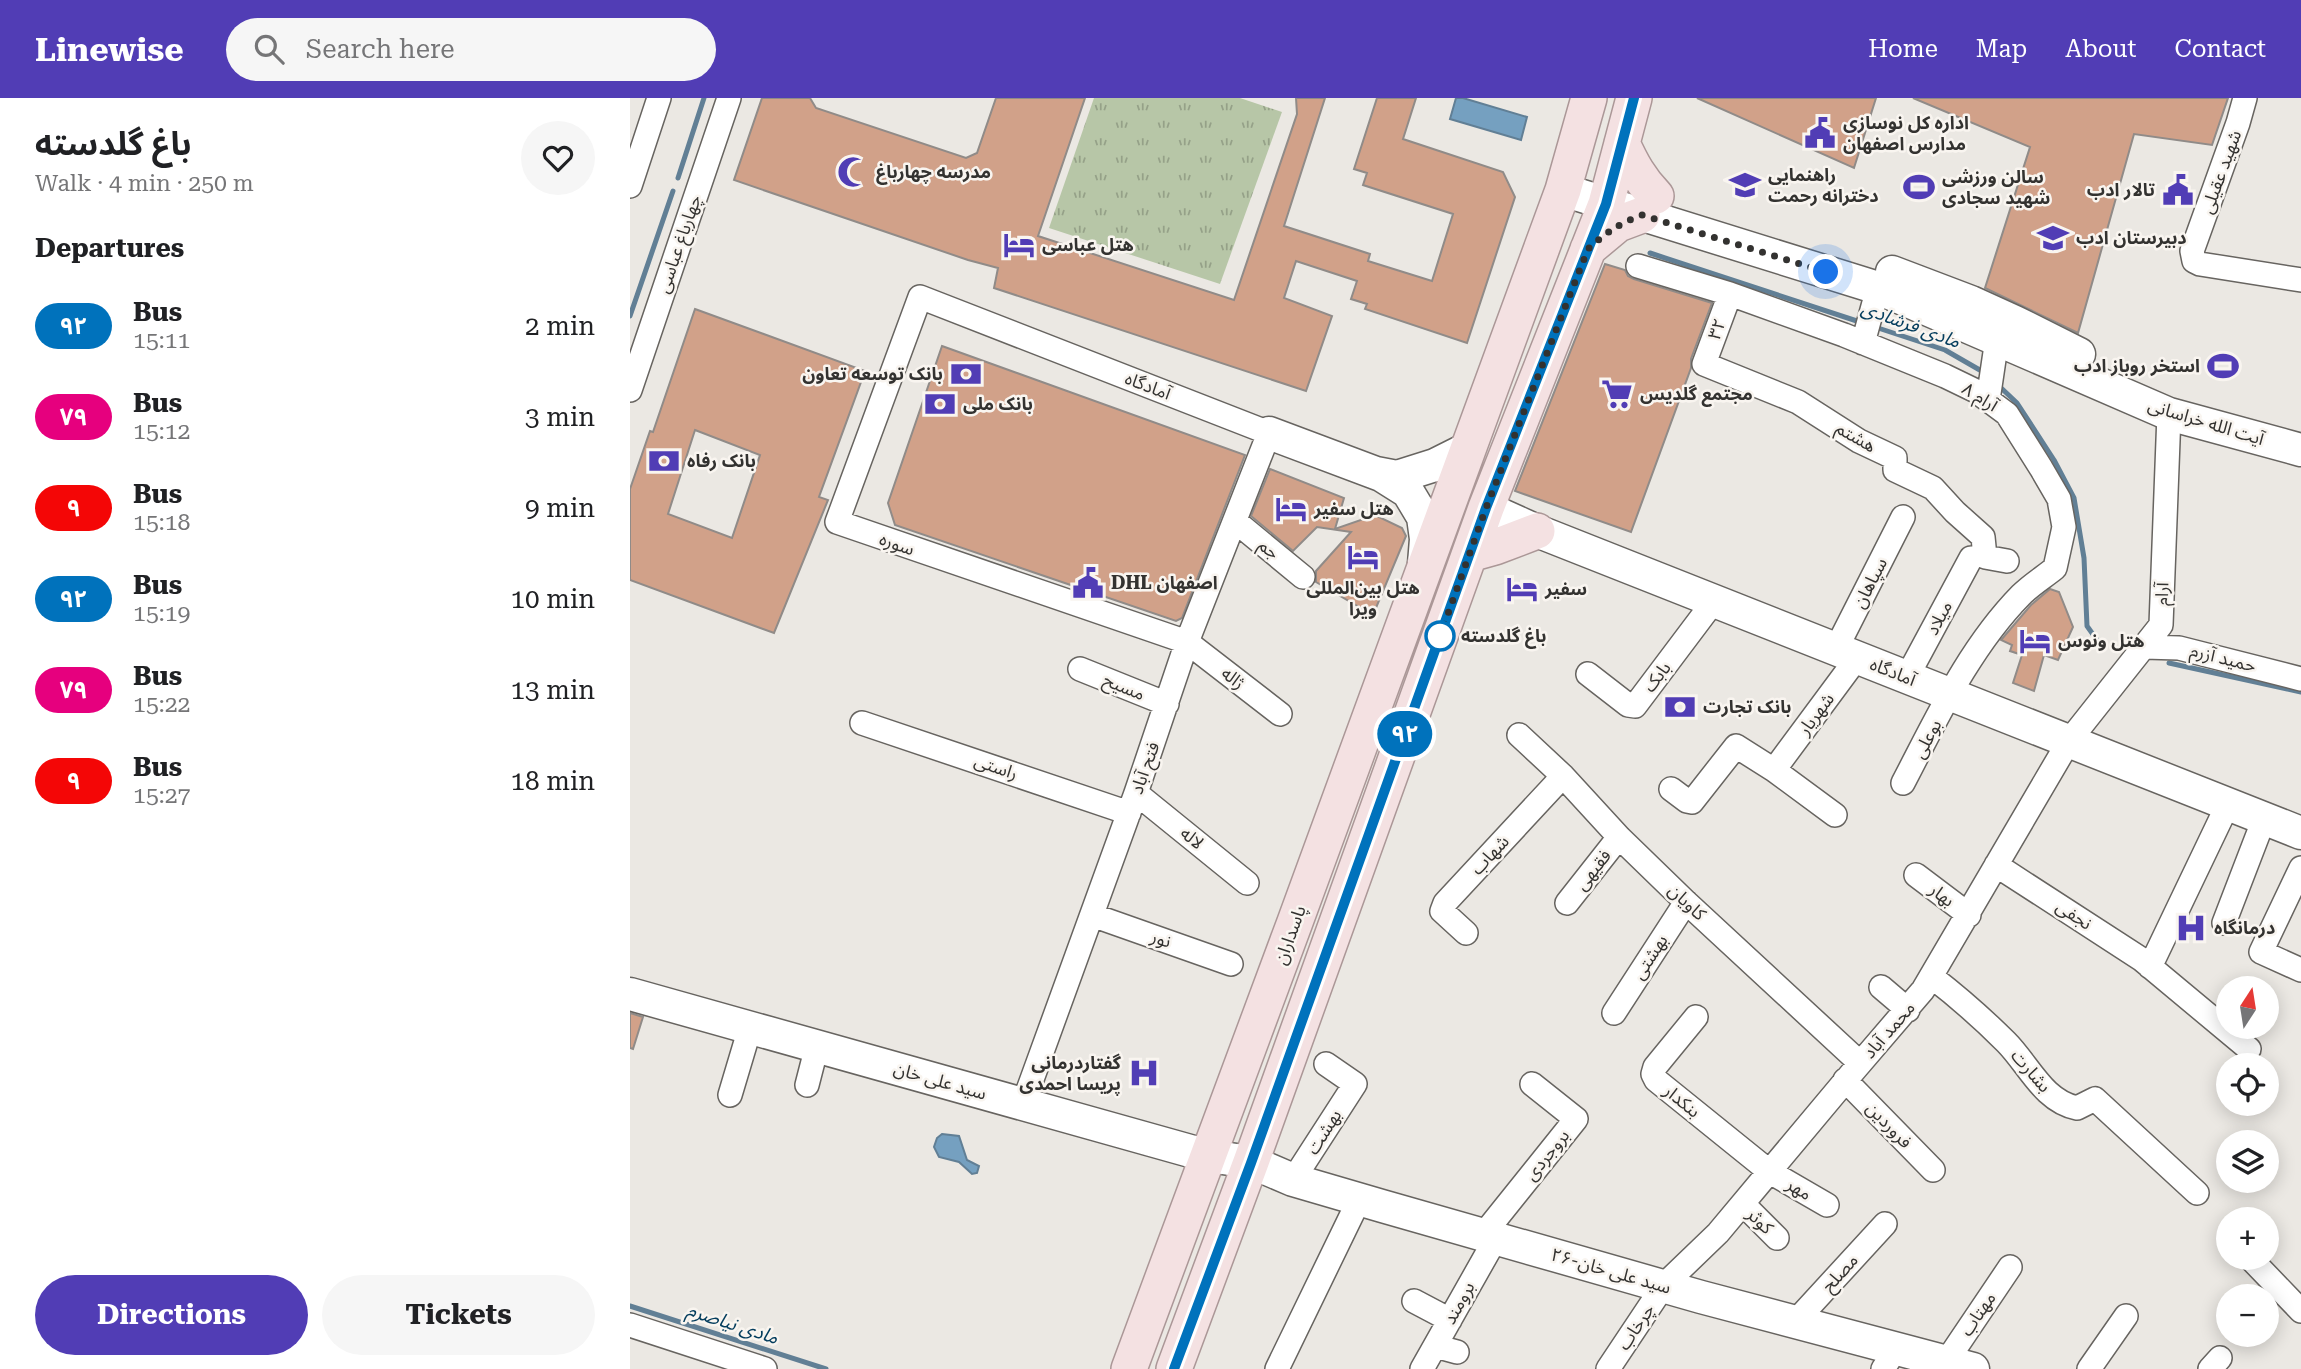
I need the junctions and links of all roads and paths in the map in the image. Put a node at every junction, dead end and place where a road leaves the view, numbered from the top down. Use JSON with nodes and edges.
{"nodes":[{"id":1,"x":659,"y":98,"type":"edge"},
{"id":2,"x":729,"y":98,"type":"edge"},
{"id":3,"x":1589,"y":98,"type":"edge"},
{"id":4,"x":1634,"y":98,"type":"edge"},
{"id":5,"x":2245,"y":98,"type":"edge"},
{"id":6,"x":1622,"y":143,"type":"junction"},
{"id":7,"x":630,"y":186,"type":"edge"},
{"id":8,"x":1563,"y":190,"type":"junction"},
{"id":9,"x":1606,"y":204,"type":"junction"},
{"id":10,"x":1657,"y":204,"type":"junction"},
{"id":11,"x":1588,"y":249,"type":"junction"},
{"id":12,"x":1638,"y":266,"type":"dead end"},
{"id":13,"x":2301,"y":280,"type":"edge"},
{"id":14,"x":1878,"y":288,"type":"junction"},
{"id":15,"x":1730,"y":294,"type":"junction"},
{"id":16,"x":920,"y":297,"type":"joint"},
{"id":17,"x":1997,"y":339,"type":"junction"},
{"id":18,"x":1863,"y":343,"type":"junction"},
{"id":19,"x":1704,"y":364,"type":"joint"},
{"id":20,"x":630,"y":390,"type":"edge"},
{"id":21,"x":1987,"y":400,"type":"junction"},
{"id":22,"x":2169,"y":414,"type":"junction"},
{"id":23,"x":1269,"y":433,"type":"junction"},
{"id":24,"x":2297,"y":439,"type":"edge"},
{"id":25,"x":1467,"y":449,"type":"junction"},
{"id":26,"x":1376,"y":473,"type":"junction"},
{"id":27,"x":1448,"y":500,"type":"junction"},
{"id":28,"x":1486,"y":508,"type":"junction"},
{"id":29,"x":1903,"y":517,"type":"dead end"},
{"id":30,"x":1235,"y":521,"type":"junction"},
{"id":31,"x":1536,"y":531,"type":"junction"},
{"id":32,"x":1971,"y":558,"type":"dead end"},
{"id":33,"x":2007,"y":561,"type":"dead end"},
{"id":34,"x":1467,"y":563,"type":"junction"},
{"id":35,"x":1424,"y":566,"type":"junction"},
{"id":36,"x":1303,"y":577,"type":"dead end"},
{"id":37,"x":1714,"y":601,"type":"junction"},
{"id":38,"x":1187,"y":642,"type":"junction"},
{"id":39,"x":2144,"y":647,"type":"junction"},
{"id":40,"x":1847,"y":654,"type":"junction"},
{"id":41,"x":1080,"y":669,"type":"dead end"},
{"id":42,"x":1588,"y":674,"type":"dead end"},
{"id":43,"x":1907,"y":677,"type":"junction"},
{"id":44,"x":2301,"y":679,"type":"edge"},
{"id":45,"x":1950,"y":694,"type":"junction"},
{"id":46,"x":1167,"y":704,"type":"junction"},
{"id":47,"x":1280,"y":714,"type":"dead end"},
{"id":48,"x":862,"y":723,"type":"dead end"},
{"id":49,"x":1519,"y":735,"type":"dead end"},
{"id":50,"x":2069,"y":741,"type":"junction"},
{"id":51,"x":1774,"y":769,"type":"junction"},
{"id":52,"x":1563,"y":776,"type":"junction"},
{"id":53,"x":1903,"y":783,"type":"dead end"},
{"id":54,"x":1671,"y":789,"type":"dead end"},
{"id":55,"x":1133,"y":803,"type":"junction"},
{"id":56,"x":2228,"y":804,"type":"junction"},
{"id":57,"x":1835,"y":815,"type":"dead end"},
{"id":58,"x":2264,"y":819,"type":"junction"},
{"id":59,"x":2301,"y":833,"type":"edge"},
{"id":60,"x":1619,"y":837,"type":"junction"},
{"id":61,"x":1996,"y":865,"type":"junction"},
{"id":62,"x":2301,"y":868,"type":"edge"},
{"id":63,"x":1916,"y":875,"type":"dead end"},
{"id":64,"x":1247,"y":883,"type":"dead end"},
{"id":65,"x":1686,"y":902,"type":"junction"},
{"id":66,"x":1567,"y":903,"type":"dead end"},
{"id":67,"x":1091,"y":915,"type":"junction"},
{"id":68,"x":1969,"y":915,"type":"junction"},
{"id":69,"x":2224,"y":923,"type":"dead end"},
{"id":70,"x":1466,"y":933,"type":"dead end"},
{"id":71,"x":1231,"y":964,"type":"dead end"},
{"id":72,"x":2150,"y":967,"type":"junction"},
{"id":73,"x":2301,"y":970,"type":"edge"},
{"id":74,"x":1931,"y":978,"type":"junction"},
{"id":75,"x":1881,"y":987,"type":"dead end"},
{"id":76,"x":630,"y":994,"type":"edge"},
{"id":77,"x":1908,"y":1010,"type":"junction"},
{"id":78,"x":1614,"y":1013,"type":"dead end"},
{"id":79,"x":1696,"y":1017,"type":"dead end"},
{"id":80,"x":750,"y":1028,"type":"junction"},
{"id":81,"x":817,"y":1046,"type":"junction"},
{"id":82,"x":2249,"y":1049,"type":"dead end"},
{"id":83,"x":1860,"y":1063,"type":"junction"},
{"id":84,"x":1326,"y":1065,"type":"dead end"},
{"id":85,"x":1845,"y":1080,"type":"junction"},
{"id":86,"x":807,"y":1084,"type":"dead end"},
{"id":87,"x":1532,"y":1084,"type":"dead end"},
{"id":88,"x":730,"y":1094,"type":"dead end"},
{"id":89,"x":1023,"y":1104,"type":"junction"},
{"id":90,"x":1228,"y":1104,"type":"junction"},
{"id":91,"x":1270,"y":1110,"type":"junction"},
{"id":92,"x":1208,"y":1156,"type":"junction"},
{"id":93,"x":1251,"y":1163,"type":"junction"},
{"id":94,"x":1933,"y":1170,"type":"dead end"},
{"id":95,"x":1770,"y":1172,"type":"junction"},
{"id":96,"x":1293,"y":1180,"type":"junction"},
{"id":97,"x":2197,"y":1193,"type":"dead end"},
{"id":98,"x":1359,"y":1200,"type":"junction"},
{"id":99,"x":1743,"y":1204,"type":"junction"},
{"id":100,"x":1827,"y":1205,"type":"dead end"},
{"id":101,"x":1885,"y":1224,"type":"dead end"},
{"id":102,"x":1489,"y":1236,"type":"junction"},
{"id":103,"x":1777,"y":1238,"type":"dead end"},
{"id":104,"x":2010,"y":1267,"type":"dead end"},
{"id":105,"x":2262,"y":1270,"type":"edge"},
{"id":106,"x":1664,"y":1285,"type":"junction"},
{"id":107,"x":1414,"y":1301,"type":"dead end"},
{"id":108,"x":2301,"y":1311,"type":"edge"},
{"id":109,"x":2126,"y":1316,"type":"dead end"},
{"id":110,"x":1450,"y":1320,"type":"junction"},
{"id":111,"x":1795,"y":1322,"type":"junction"},
{"id":112,"x":630,"y":1325,"type":"edge"},
{"id":113,"x":1890,"y":1359,"type":"edge"},
{"id":114,"x":1960,"y":1365,"type":"edge"},
{"id":115,"x":765,"y":1369,"type":"edge"},
{"id":116,"x":1129,"y":1369,"type":"edge"},
{"id":117,"x":1174,"y":1369,"type":"edge"},
{"id":118,"x":1277,"y":1369,"type":"edge"},
{"id":119,"x":1422,"y":1369,"type":"edge"},
{"id":120,"x":1608,"y":1369,"type":"edge"},
{"id":121,"x":2089,"y":1369,"type":"edge"}],
"edges":[{"from":1,"to":7,"type":"street"},
{"from":2,"to":20,"type":"street","name":"چهارباغ عباسی"},
{"from":3,"to":8,"type":"main road"},
{"from":4,"to":6,"type":"main road"},
{"from":5,"to":13,"type":"street","name":"شهید عقیلی"},
{"from":6,"to":9,"type":"main road"},
{"from":6,"to":10,"type":"main road"},
{"from":8,"to":9,"type":"main road"},
{"from":8,"to":25,"type":"main road"},
{"from":9,"to":10,"type":"main road"},
{"from":9,"to":11,"type":"main road"},
{"from":10,"to":11,"type":"main road"},
{"from":10,"to":14,"type":"main road","name":"آیت الله خراسانی"},
{"from":10,"to":24,"type":"main road","name":"آیت الله خراسانی"},
{"from":11,"to":28,"type":"main road"},
{"from":12,"to":15,"type":"street","name":"۸ آرام"},
{"from":14,"to":17,"type":"main road","name":"آیت الله خراسانی"},
{"from":14,"to":18,"type":"street"},
{"from":15,"to":18,"type":"street","name":"۸ آرام"},
{"from":15,"to":19,"type":"street","name":"۳۲"},
{"from":16,"to":23,"type":"street","name":"آمادگاه"},
{"from":16,"to":38,"type":"street","name":"سوره"},
{"from":17,"to":21,"type":"street"},
{"from":17,"to":22,"type":"main road","name":"آیت الله خراسانی"},
{"from":18,"to":21,"type":"street","name":"۸ آرام"},
{"from":19,"to":33,"type":"street","name":"هشتم"},
{"from":21,"to":45,"type":"street","name":"۸ آرام"},
{"from":22,"to":24,"type":"main road","name":"آیت الله خراسانی"},
{"from":22,"to":39,"type":"street","name":"آرام"},
{"from":23,"to":26,"type":"main road","name":"آمادگاه"},
{"from":23,"to":30,"type":"street","name":"فتح آباد"},
{"from":25,"to":26,"type":"main road","name":"آمادگاه"},
{"from":25,"to":27,"type":"main road"},
{"from":26,"to":35,"type":"main road","name":"آمادگاه"},
{"from":27,"to":28,"type":"main road"},
{"from":27,"to":35,"type":"main road","name":"پاسداران"},
{"from":28,"to":31,"type":"main road","name":"آمادگاه"},
{"from":28,"to":34,"type":"main road"},
{"from":29,"to":40,"type":"street","name":"سپاهان"},
{"from":30,"to":36,"type":"street","name":"جم"},
{"from":30,"to":38,"type":"street","name":"فتح آباد"},
{"from":31,"to":34,"type":"main road"},
{"from":31,"to":37,"type":"main road","name":"آمادگاه"},
{"from":32,"to":43,"type":"street","name":"میلاد"},
{"from":34,"to":35,"type":"main road"},
{"from":34,"to":91,"type":"main road"},
{"from":35,"to":90,"type":"main road","name":"پاسداران"},
{"from":37,"to":40,"type":"main road","name":"آمادگاه"},
{"from":37,"to":42,"type":"street","name":"بابک"},
{"from":38,"to":46,"type":"street","name":"فتح آباد"},
{"from":38,"to":47,"type":"street","name":"ژاله"},
{"from":39,"to":44,"type":"street","name":"حمید آزرم"},
{"from":39,"to":50,"type":"street","name":"آرام"},
{"from":40,"to":43,"type":"main road","name":"آمادگاه"},
{"from":40,"to":51,"type":"street","name":"شهریار"},
{"from":41,"to":46,"type":"street","name":"مسیح"},
{"from":43,"to":45,"type":"main road","name":"آمادگاه"},
{"from":45,"to":50,"type":"main road","name":"آمادگاه"},
{"from":45,"to":53,"type":"street","name":"بوعلی"},
{"from":46,"to":55,"type":"street","name":"فتح آباد"},
{"from":48,"to":55,"type":"street","name":"راستی"},
{"from":49,"to":52,"type":"street","name":"کاویان"},
{"from":50,"to":56,"type":"main road","name":"آمادگاه"},
{"from":50,"to":61,"type":"street","name":"محمد آباد"},
{"from":51,"to":54,"type":"street"},
{"from":51,"to":57,"type":"street"},
{"from":52,"to":60,"type":"street","name":"کاویان"},
{"from":52,"to":70,"type":"street","name":"شهاب"},
{"from":55,"to":64,"type":"street","name":"لاله"},
{"from":55,"to":67,"type":"street","name":"فتح آباد"},
{"from":56,"to":58,"type":"main road","name":"آمادگاه"},
{"from":56,"to":72,"type":"street"},
{"from":58,"to":59,"type":"main road","name":"آمادگاه"},
{"from":58,"to":69,"type":"street"},
{"from":60,"to":65,"type":"street","name":"کاویان"},
{"from":60,"to":66,"type":"street","name":"فقیهی"},
{"from":61,"to":68,"type":"street","name":"محمد آباد"},
{"from":61,"to":72,"type":"street","name":"نجفی"},
{"from":62,"to":73,"type":"street"},
{"from":63,"to":68,"type":"street","name":"بهار"},
{"from":65,"to":78,"type":"street","name":"بهشتی"},
{"from":65,"to":83,"type":"street","name":"کاویان"},
{"from":67,"to":71,"type":"street","name":"نور"},
{"from":67,"to":89,"type":"street","name":"فتح آباد"},
{"from":68,"to":74,"type":"street","name":"محمد آباد"},
{"from":72,"to":82,"type":"street","name":"نجفی"},
{"from":74,"to":77,"type":"street","name":"محمد آباد"},
{"from":74,"to":97,"type":"street","name":"بشارت"},
{"from":75,"to":77,"type":"street"},
{"from":76,"to":80,"type":"main road","name":"سید علی خان"},
{"from":77,"to":83,"type":"street","name":"محمد آباد"},
{"from":79,"to":95,"type":"street","name":"بنکدار"},
{"from":80,"to":81,"type":"main road","name":"سید علی خان"},
{"from":80,"to":88,"type":"street"},
{"from":81,"to":86,"type":"street"},
{"from":81,"to":89,"type":"main road","name":"سید علی خان"},
{"from":83,"to":85,"type":"street","name":"محمد آباد"},
{"from":84,"to":96,"type":"street","name":"بهشت"},
{"from":85,"to":94,"type":"street","name":"فروردین"},
{"from":85,"to":95,"type":"street","name":"محمد آباد"},
{"from":87,"to":102,"type":"street","name":"بروجردی"},
{"from":89,"to":92,"type":"main road","name":"سید علی خان"},
{"from":90,"to":91,"type":"main road"},
{"from":90,"to":92,"type":"main road","name":"پاسداران"},
{"from":91,"to":93,"type":"main road"},
{"from":92,"to":93,"type":"main road","name":"سید علی خان"},
{"from":92,"to":116,"type":"main road","name":"پاسداران"},
{"from":93,"to":96,"type":"main road","name":"۲۶-سید علی خان"},
{"from":93,"to":117,"type":"main road"},
{"from":95,"to":99,"type":"street","name":"محمد آباد"},
{"from":95,"to":100,"type":"street","name":"مهر"},
{"from":96,"to":98,"type":"main road","name":"۲۶-سید علی خان"},
{"from":98,"to":102,"type":"main road","name":"۲۶-سید علی خان"},
{"from":98,"to":118,"type":"street"},
{"from":99,"to":103,"type":"street","name":"کوثر"},
{"from":99,"to":106,"type":"street","name":"محمد آباد"},
{"from":101,"to":111,"type":"street","name":"مصلح"},
{"from":102,"to":106,"type":"main road","name":"۲۶-سید علی خان"},
{"from":102,"to":110,"type":"street","name":"برومند"},
{"from":104,"to":114,"type":"street","name":"مهتاب"},
{"from":105,"to":108,"type":"street"},
{"from":106,"to":111,"type":"main road","name":"۲۶-سید علی خان"},
{"from":106,"to":120,"type":"street","name":"چرخاب"},
{"from":107,"to":110,"type":"street"},
{"from":109,"to":121,"type":"street"},
{"from":110,"to":119,"type":"street","name":"برومند"},
{"from":111,"to":113,"type":"main road","name":"۲۶-سید علی خان"},
{"from":112,"to":115,"type":"street"},
{"from":113,"to":114,"type":"main road","name":"۲۶-سید علی خان"}]}
